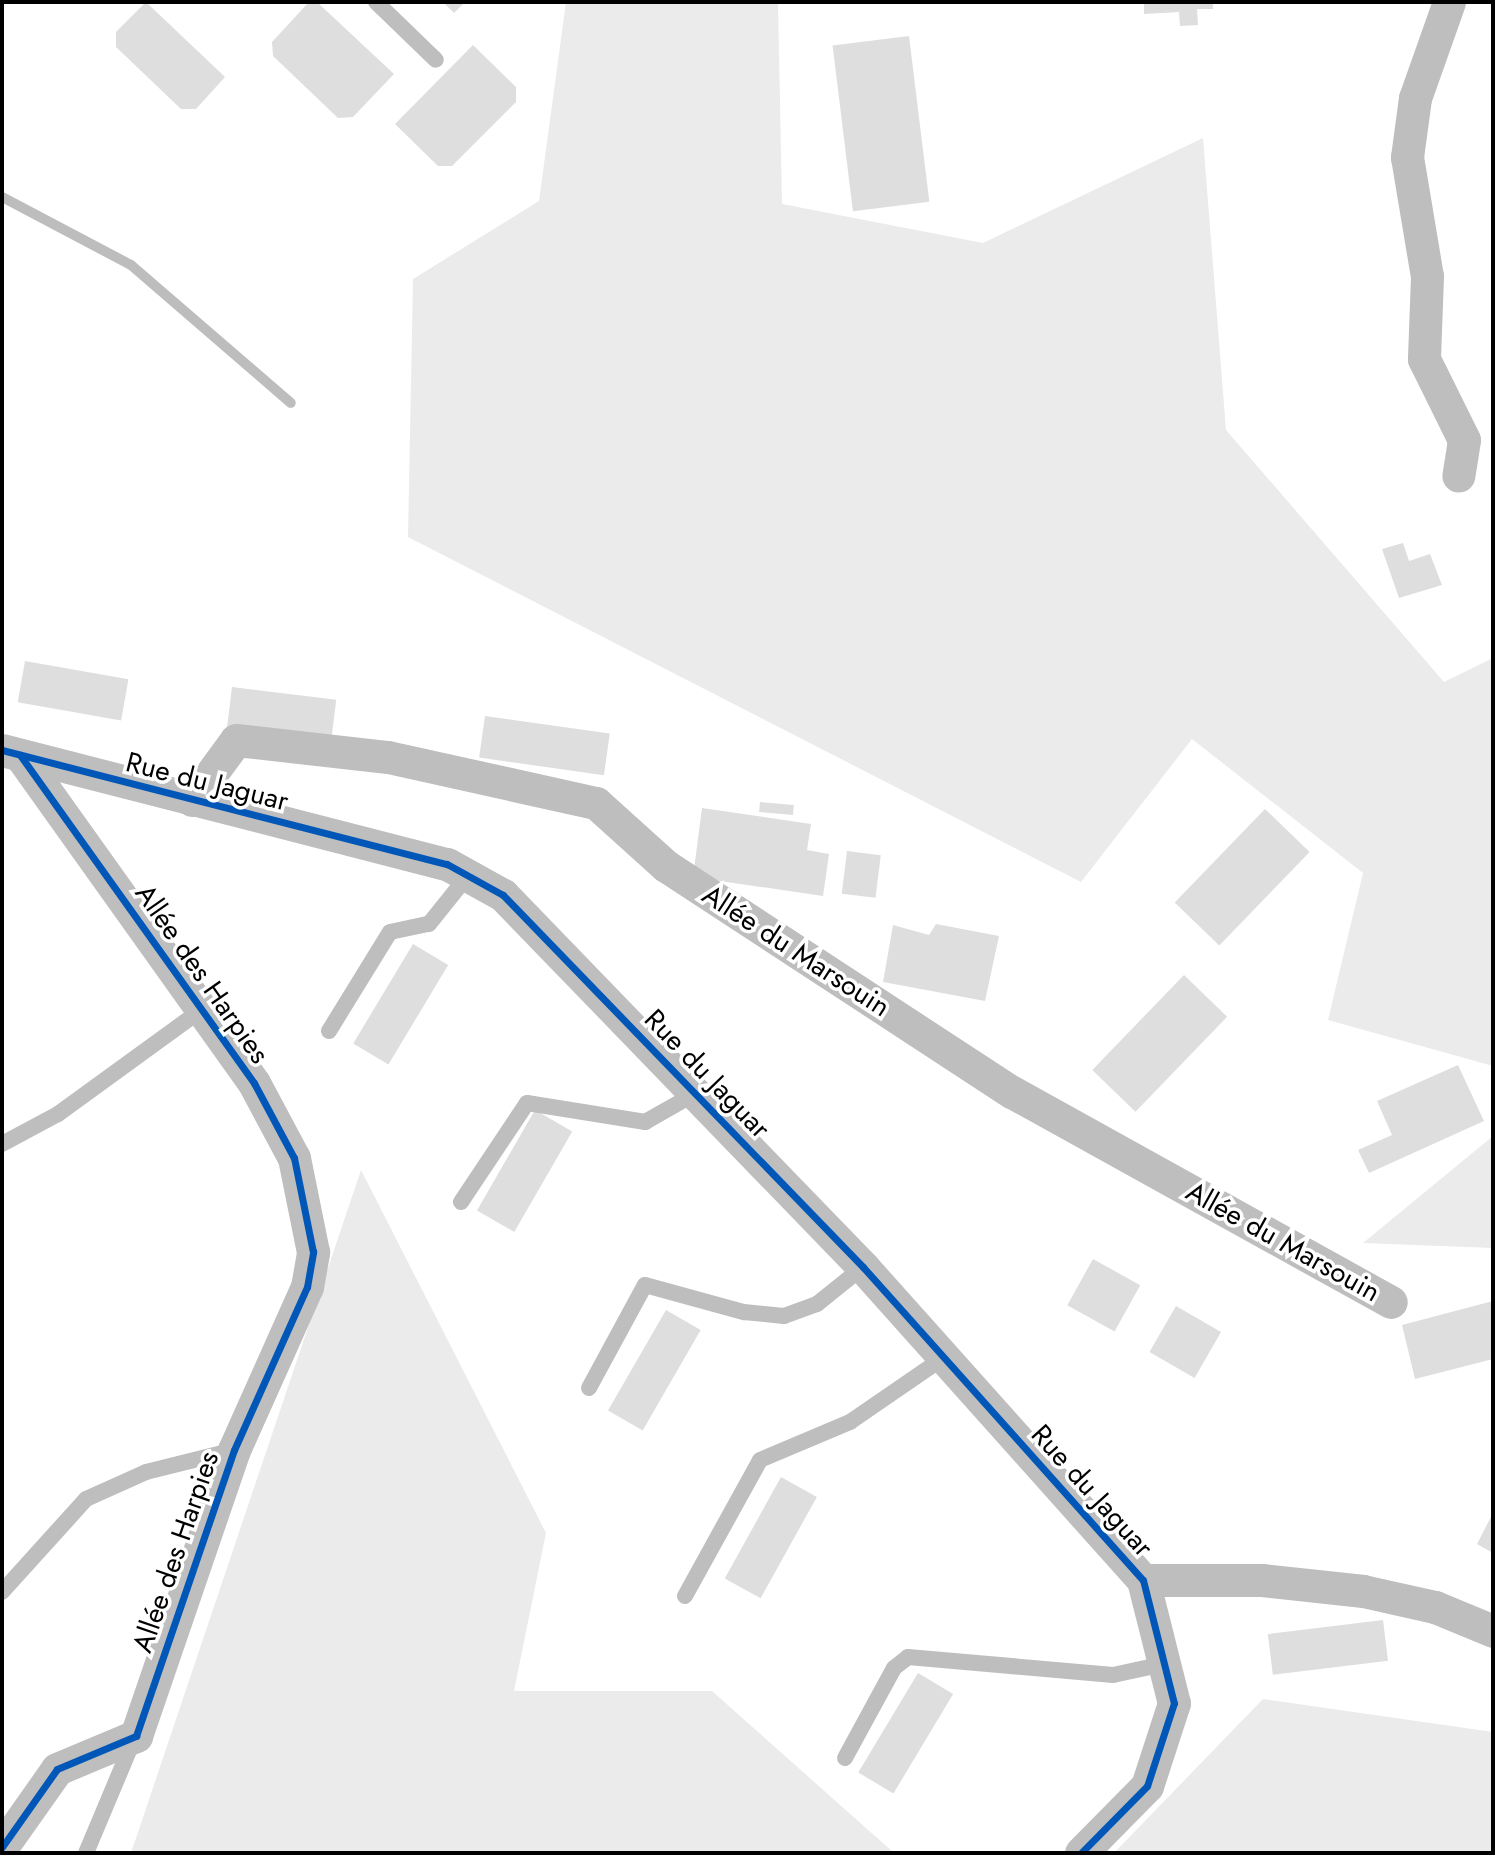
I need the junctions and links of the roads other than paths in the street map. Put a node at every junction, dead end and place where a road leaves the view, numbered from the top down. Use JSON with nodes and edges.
{"nodes":[{"id":1,"x":376,"y":2,"type":"edge"},
{"id":2,"x":1449,"y":2,"type":"edge"},
{"id":3,"x":436,"y":60,"type":"dead end"},
{"id":4,"x":1458,"y":476,"type":"dead end"},
{"id":5,"x":11,"y":752,"type":"edge"},
{"id":6,"x":192,"y":800,"type":"junction"},
{"id":7,"x":470,"y":873,"type":"junction"},
{"id":8,"x":204,"y":1007,"type":"junction"},
{"id":9,"x":329,"y":1031,"type":"dead end"},
{"id":10,"x":696,"y":1093,"type":"junction"},
{"id":11,"x":2,"y":1144,"type":"edge"},
{"id":12,"x":461,"y":1202,"type":"dead end"},
{"id":13,"x":863,"y":1267,"type":"junction"},
{"id":14,"x":1391,"y":1302,"type":"dead end"},
{"id":15,"x":943,"y":1358,"type":"junction"},
{"id":16,"x":589,"y":1388,"type":"dead end"},
{"id":17,"x":234,"y":1450,"type":"junction"},
{"id":18,"x":1143,"y":1580,"type":"junction"},
{"id":19,"x":2,"y":1592,"type":"edge"},
{"id":20,"x":685,"y":1596,"type":"dead end"},
{"id":21,"x":1493,"y":1631,"type":"edge"},
{"id":22,"x":1168,"y":1663,"type":"junction"},
{"id":23,"x":136,"y":1736,"type":"junction"},
{"id":24,"x":845,"y":1758,"type":"dead end"},
{"id":25,"x":2,"y":1847,"type":"edge"},
{"id":26,"x":86,"y":1853,"type":"edge"},
{"id":27,"x":1082,"y":1853,"type":"edge"}],
"edges":[{"from":1,"to":3,"type":"lane"},
{"from":2,"to":4,"type":"street"},
{"from":5,"to":6,"type":"street","name":"Rue du Jaguar"},
{"from":5,"to":8,"type":"street","name":"Allée des Harpies"},
{"from":6,"to":7,"type":"street","name":"Rue du Jaguar"},
{"from":6,"to":14,"type":"street","name":"Allée du Marsouin"},
{"from":7,"to":9,"type":"lane"},
{"from":7,"to":10,"type":"street","name":"Rue du Jaguar"},
{"from":8,"to":11,"type":"lane"},
{"from":8,"to":17,"type":"street","name":"Allée des Harpies"},
{"from":10,"to":12,"type":"lane"},
{"from":10,"to":13,"type":"street","name":"Rue du Jaguar"},
{"from":13,"to":15,"type":"street","name":"Rue du Jaguar"},
{"from":13,"to":16,"type":"lane"},
{"from":15,"to":18,"type":"street","name":"Rue du Jaguar"},
{"from":15,"to":20,"type":"lane"},
{"from":17,"to":19,"type":"lane","name":"Allée des Harpies"},
{"from":17,"to":23,"type":"street","name":"Allée des Harpies"},
{"from":18,"to":21,"type":"street"},
{"from":18,"to":22,"type":"street","name":"Rue du Jaguar"},
{"from":22,"to":24,"type":"lane"},
{"from":22,"to":27,"type":"street","name":"Rue du Jaguar"},
{"from":23,"to":25,"type":"street"},
{"from":23,"to":26,"type":"lane"}]}
